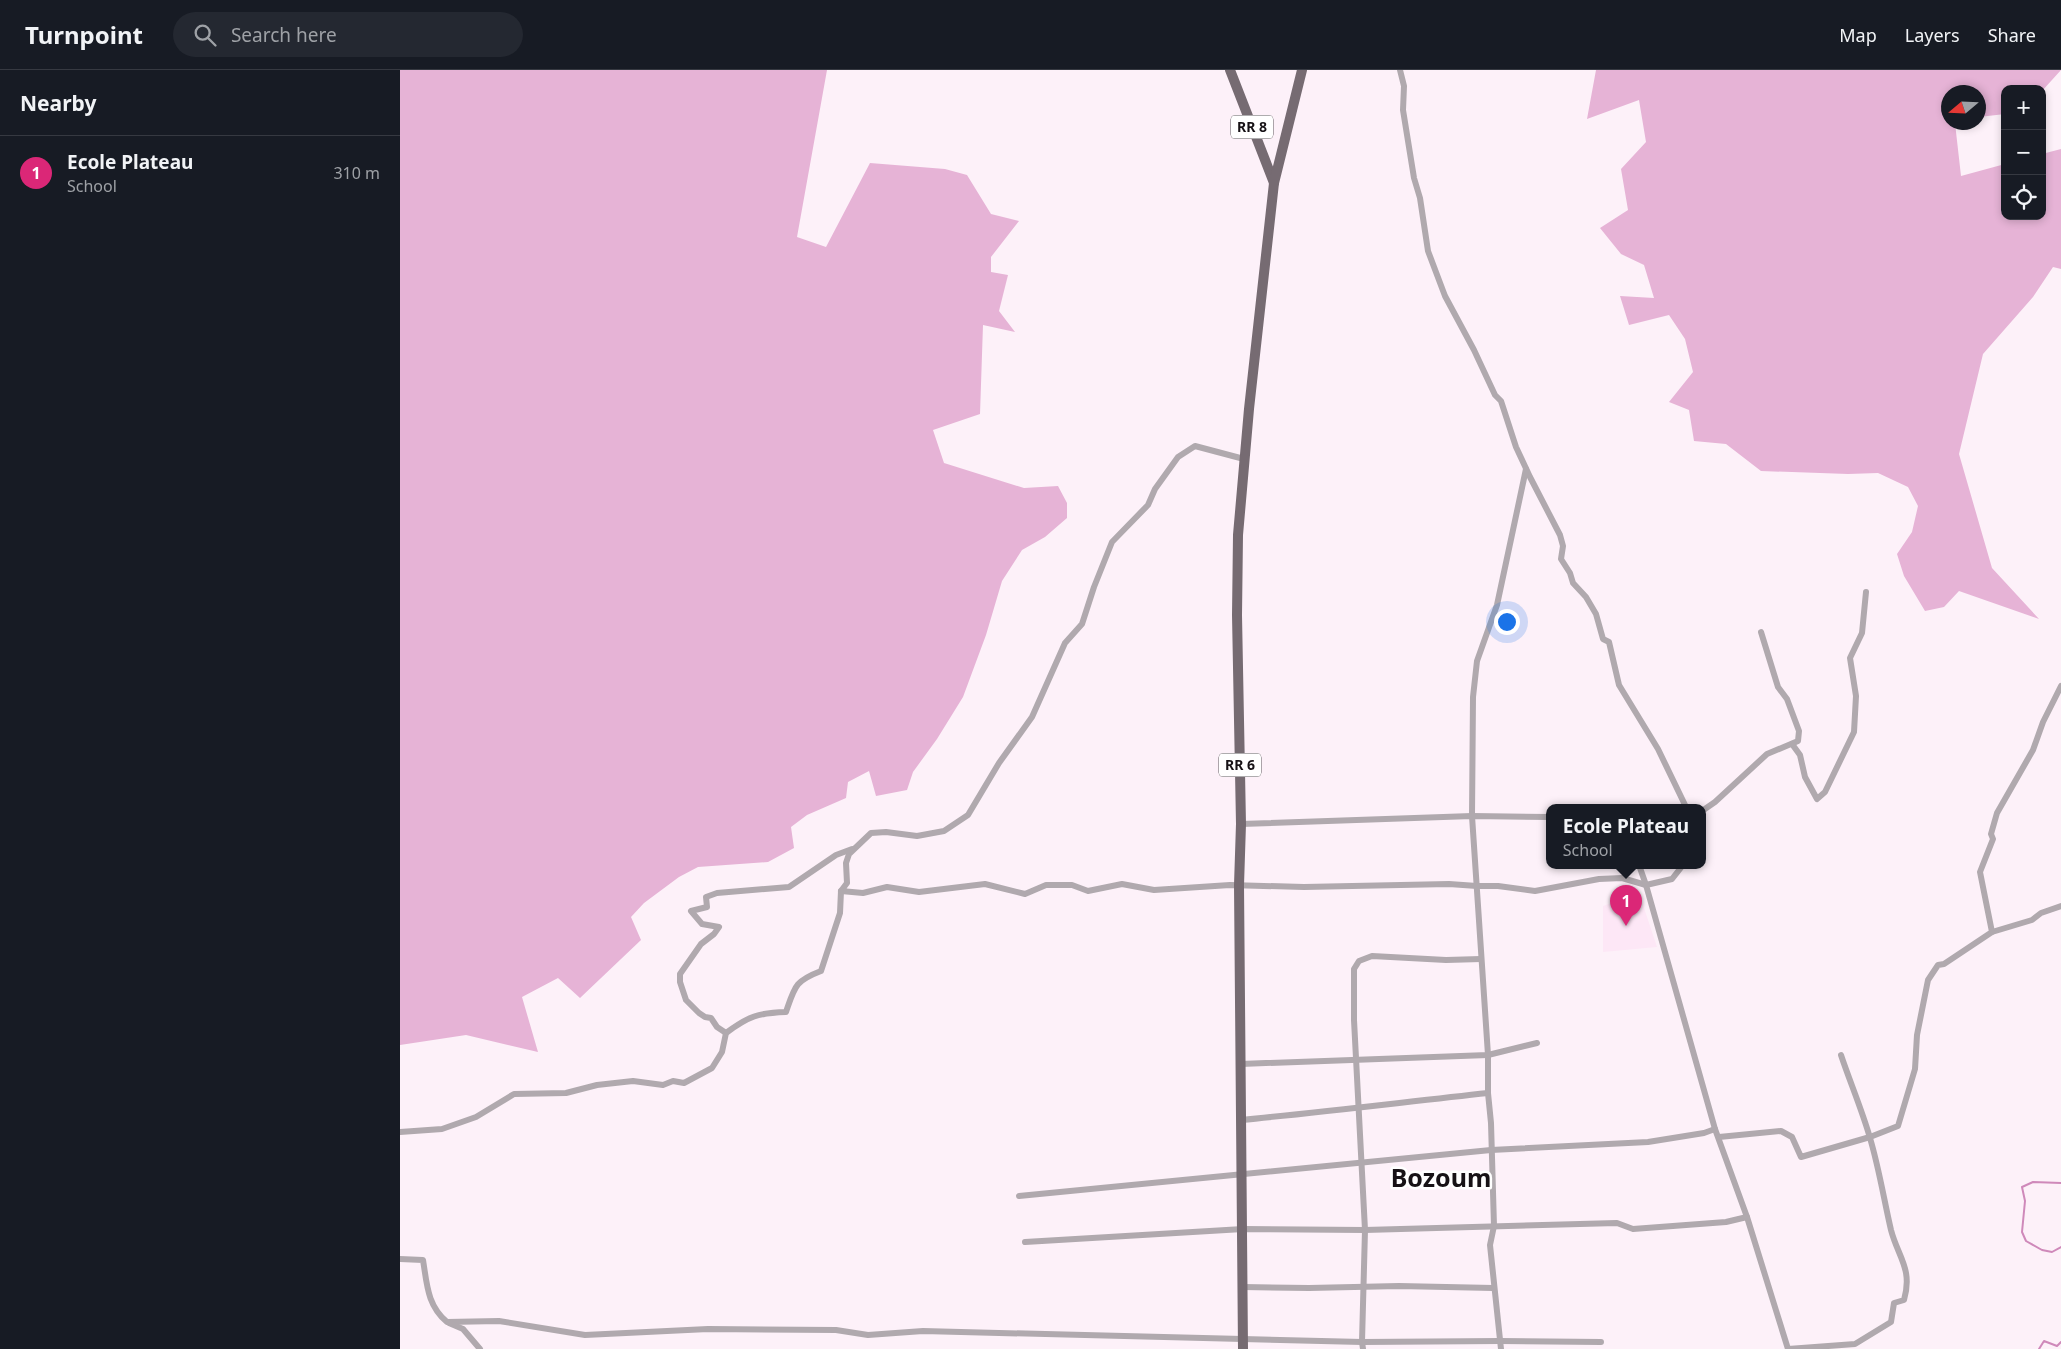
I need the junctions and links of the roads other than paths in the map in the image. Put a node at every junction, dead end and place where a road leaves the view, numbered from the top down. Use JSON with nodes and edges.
{"nodes":[{"id":1,"x":1230,"y":70,"type":"edge"},
{"id":2,"x":1302,"y":70,"type":"edge"},
{"id":3,"x":1400,"y":70,"type":"edge"},
{"id":4,"x":1274,"y":183,"type":"junction"},
{"id":5,"x":1244,"y":459,"type":"junction"},
{"id":6,"x":1526,"y":469,"type":"junction"},
{"id":7,"x":1866,"y":592,"type":"dead end"},
{"id":8,"x":1760,"y":632,"type":"dead end"},
{"id":9,"x":2061,"y":686,"type":"edge"},
{"id":10,"x":1792,"y":744,"type":"junction"},
{"id":11,"x":1685,"y":804,"type":"edge"},
{"id":12,"x":1706,"y":809,"type":"edge"},
{"id":13,"x":1472,"y":816,"type":"junction"},
{"id":14,"x":1546,"y":817,"type":"edge"},
{"id":15,"x":1241,"y":824,"type":"junction"},
{"id":16,"x":856,"y":848,"type":"junction"},
{"id":17,"x":1640,"y":869,"type":"edge"},
{"id":18,"x":1680,"y":869,"type":"edge"},
{"id":19,"x":1646,"y":884,"type":"junction"},
{"id":20,"x":1239,"y":885,"type":"junction"},
{"id":21,"x":1477,"y":886,"type":"junction"},
{"id":22,"x":841,"y":891,"type":"junction"},
{"id":23,"x":2061,"y":906,"type":"edge"},
{"id":24,"x":1992,"y":932,"type":"junction"},
{"id":25,"x":1481,"y":959,"type":"junction"},
{"id":26,"x":726,"y":1033,"type":"junction"},
{"id":27,"x":1537,"y":1044,"type":"dead end"},
{"id":28,"x":1841,"y":1055,"type":"dead end"},
{"id":29,"x":1488,"y":1056,"type":"junction"},
{"id":30,"x":1356,"y":1060,"type":"junction"},
{"id":31,"x":1241,"y":1064,"type":"junction"},
{"id":32,"x":1488,"y":1093,"type":"junction"},
{"id":33,"x":1358,"y":1109,"type":"junction"},
{"id":34,"x":1241,"y":1120,"type":"junction"},
{"id":35,"x":1715,"y":1129,"type":"junction"},
{"id":36,"x":400,"y":1132,"type":"edge"},
{"id":37,"x":1719,"y":1137,"type":"junction"},
{"id":38,"x":1870,"y":1137,"type":"junction"},
{"id":39,"x":1491,"y":1150,"type":"junction"},
{"id":40,"x":1362,"y":1163,"type":"junction"},
{"id":41,"x":1242,"y":1175,"type":"junction"},
{"id":42,"x":1019,"y":1196,"type":"dead end"},
{"id":43,"x":1747,"y":1217,"type":"junction"},
{"id":44,"x":1494,"y":1226,"type":"junction"},
{"id":45,"x":1243,"y":1229,"type":"junction"},
{"id":46,"x":1366,"y":1230,"type":"junction"},
{"id":47,"x":1025,"y":1242,"type":"dead end"},
{"id":48,"x":400,"y":1259,"type":"edge"},
{"id":49,"x":1243,"y":1287,"type":"junction"},
{"id":50,"x":1363,"y":1287,"type":"junction"},
{"id":51,"x":1493,"y":1288,"type":"junction"},
{"id":52,"x":447,"y":1322,"type":"junction"},
{"id":53,"x":1500,"y":1341,"type":"junction"},
{"id":54,"x":1600,"y":1342,"type":"dead end"},
{"id":55,"x":1243,"y":1344,"type":"edge"},
{"id":56,"x":1362,"y":1346,"type":"edge"},
{"id":57,"x":480,"y":1349,"type":"edge"},
{"id":58,"x":1500,"y":1349,"type":"edge"},
{"id":59,"x":1788,"y":1349,"type":"edge"}],
"edges":[{"from":1,"to":4,"type":"main road","number":"RR 8"},
{"from":2,"to":4,"type":"main road"},
{"from":3,"to":6,"type":"street"},
{"from":4,"to":5,"type":"main road","number":"RR 6"},
{"from":5,"to":15,"type":"main road","number":"RR 6"},
{"from":5,"to":16,"type":"street"},
{"from":6,"to":11,"type":"street"},
{"from":6,"to":13,"type":"street"},
{"from":7,"to":10,"type":"street"},
{"from":8,"to":10,"type":"street"},
{"from":9,"to":24,"type":"street"},
{"from":10,"to":12,"type":"street"},
{"from":13,"to":14,"type":"street"},
{"from":13,"to":15,"type":"street"},
{"from":13,"to":21,"type":"street"},
{"from":15,"to":20,"type":"main road","number":"RR 6"},
{"from":16,"to":22,"type":"street"},
{"from":16,"to":26,"type":"street"},
{"from":17,"to":19,"type":"street"},
{"from":18,"to":19,"type":"street"},
{"from":19,"to":21,"type":"street"},
{"from":19,"to":35,"type":"street"},
{"from":20,"to":21,"type":"street"},
{"from":20,"to":22,"type":"street"},
{"from":20,"to":31,"type":"main road","number":"RR 6"},
{"from":21,"to":25,"type":"street"},
{"from":22,"to":26,"type":"street"},
{"from":23,"to":24,"type":"street"},
{"from":24,"to":38,"type":"street"},
{"from":25,"to":29,"type":"street"},
{"from":25,"to":30,"type":"street"},
{"from":26,"to":36,"type":"street"},
{"from":27,"to":29,"type":"street"},
{"from":28,"to":38,"type":"street"},
{"from":29,"to":30,"type":"street"},
{"from":29,"to":32,"type":"street"},
{"from":30,"to":31,"type":"street"},
{"from":30,"to":33,"type":"street"},
{"from":31,"to":34,"type":"main road","number":"RR 6"},
{"from":32,"to":33,"type":"street"},
{"from":32,"to":39,"type":"street"},
{"from":33,"to":34,"type":"street"},
{"from":33,"to":40,"type":"street"},
{"from":34,"to":41,"type":"main road","number":"RR 6"},
{"from":35,"to":37,"type":"street"},
{"from":35,"to":39,"type":"street"},
{"from":37,"to":38,"type":"street"},
{"from":37,"to":43,"type":"street"},
{"from":38,"to":59,"type":"street"},
{"from":39,"to":40,"type":"street"},
{"from":39,"to":44,"type":"street"},
{"from":40,"to":41,"type":"street"},
{"from":40,"to":46,"type":"street"},
{"from":41,"to":42,"type":"street"},
{"from":41,"to":45,"type":"main road","number":"RR 6"},
{"from":43,"to":44,"type":"street"},
{"from":43,"to":59,"type":"street"},
{"from":44,"to":46,"type":"street"},
{"from":44,"to":51,"type":"street"},
{"from":45,"to":46,"type":"street"},
{"from":45,"to":47,"type":"street"},
{"from":45,"to":49,"type":"main road","number":"RR 6"},
{"from":46,"to":50,"type":"street"},
{"from":48,"to":52,"type":"street"},
{"from":49,"to":50,"type":"street"},
{"from":49,"to":55,"type":"main road","number":"RR 6"},
{"from":50,"to":51,"type":"street"},
{"from":50,"to":56,"type":"street"},
{"from":51,"to":53,"type":"street"},
{"from":52,"to":55,"type":"street"},
{"from":52,"to":57,"type":"street"},
{"from":53,"to":54,"type":"street"},
{"from":53,"to":56,"type":"street"},
{"from":53,"to":58,"type":"street"},
{"from":55,"to":56,"type":"street"}]}
